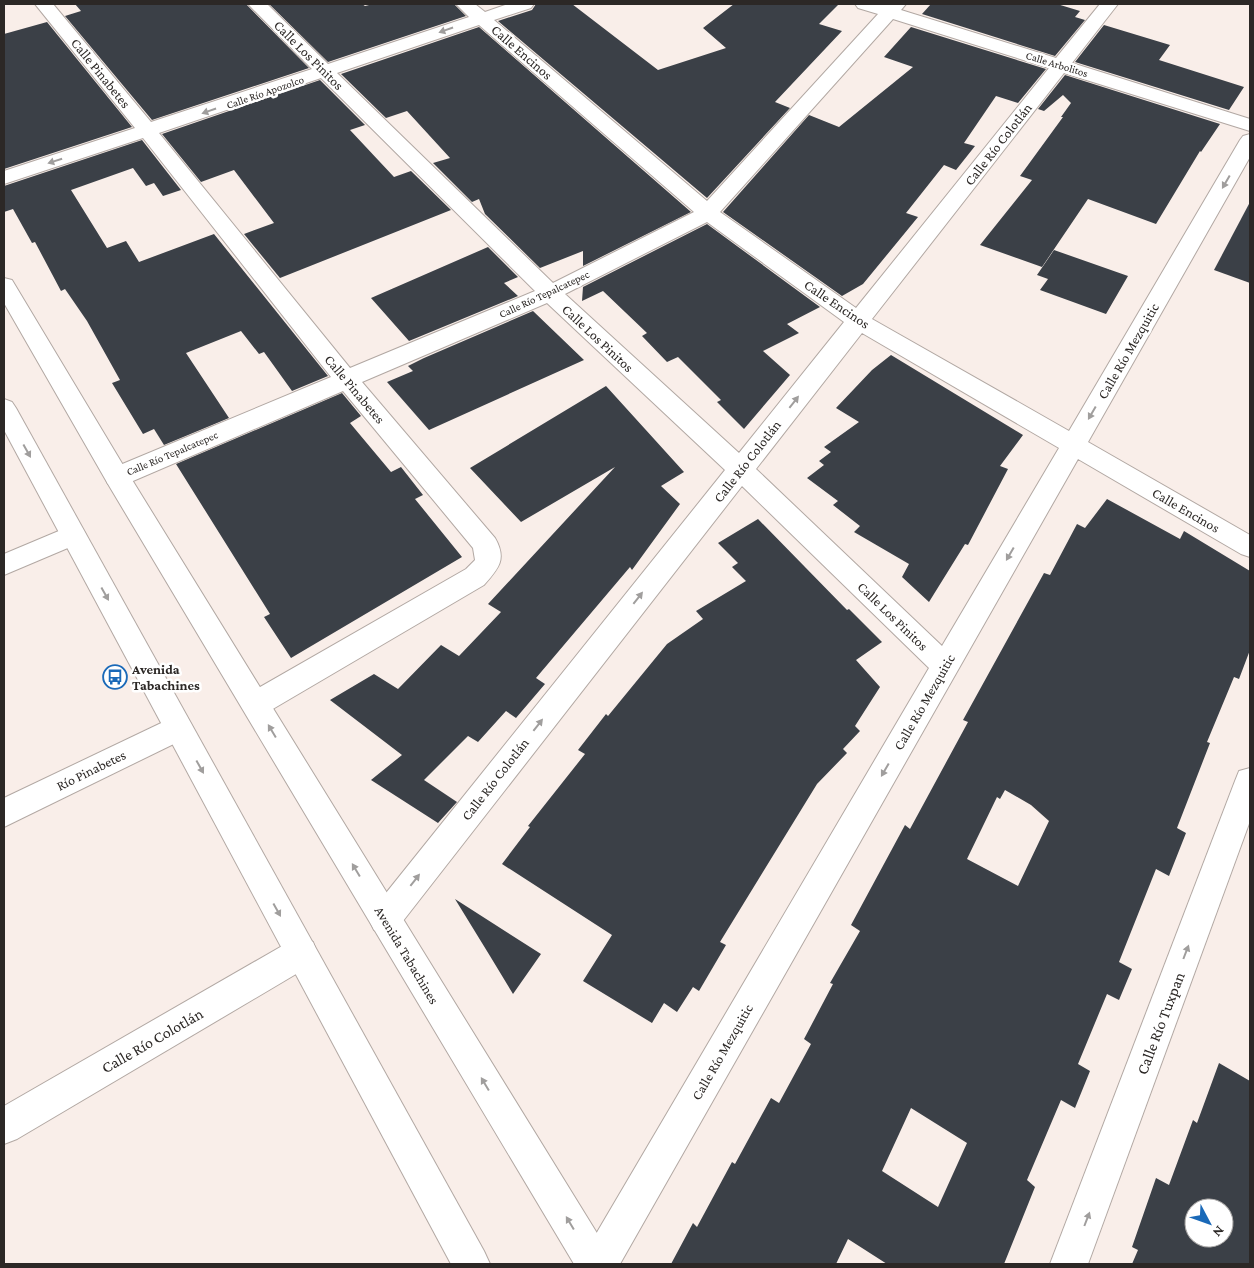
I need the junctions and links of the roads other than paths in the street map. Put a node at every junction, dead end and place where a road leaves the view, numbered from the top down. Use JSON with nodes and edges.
{"nodes":[{"id":1,"x":44,"y":4,"type":"edge"},
{"id":2,"x":257,"y":4,"type":"edge"},
{"id":3,"x":465,"y":4,"type":"edge"},
{"id":4,"x":525,"y":4,"type":"edge"},
{"id":5,"x":864,"y":4,"type":"edge"},
{"id":6,"x":1109,"y":4,"type":"edge"},
{"id":7,"x":893,"y":8,"type":"edge"},
{"id":8,"x":483,"y":18,"type":"junction"},
{"id":9,"x":1060,"y":66,"type":"junction"},
{"id":10,"x":325,"y":71,"type":"junction"},
{"id":11,"x":1250,"y":124,"type":"edge"},
{"id":12,"x":148,"y":131,"type":"junction"},
{"id":13,"x":1250,"y":140,"type":"edge"},
{"id":14,"x":4,"y":178,"type":"edge"},
{"id":15,"x":708,"y":213,"type":"junction"},
{"id":16,"x":4,"y":285,"type":"edge"},
{"id":17,"x":550,"y":293,"type":"junction"},
{"id":18,"x":858,"y":321,"type":"junction"},
{"id":19,"x":346,"y":379,"type":"junction"},
{"id":20,"x":4,"y":408,"type":"edge"},
{"id":21,"x":1074,"y":444,"type":"junction"},
{"id":22,"x":740,"y":469,"type":"junction"},
{"id":23,"x":117,"y":477,"type":"junction"},
{"id":24,"x":73,"y":535,"type":"junction"},
{"id":25,"x":1250,"y":548,"type":"edge"},
{"id":26,"x":4,"y":565,"type":"edge"},
{"id":27,"x":945,"y":666,"type":"junction"},
{"id":28,"x":256,"y":704,"type":"junction"},
{"id":29,"x":178,"y":728,"type":"junction"},
{"id":30,"x":1250,"y":781,"type":"edge"},
{"id":31,"x":4,"y":813,"type":"edge"},
{"id":32,"x":385,"y":919,"type":"junction"},
{"id":33,"x":301,"y":953,"type":"junction"},
{"id":34,"x":4,"y":1126,"type":"edge"},
{"id":35,"x":462,"y":1261,"type":"edge"},
{"id":36,"x":595,"y":1264,"type":"edge"},
{"id":37,"x":599,"y":1264,"type":"edge"},
{"id":38,"x":1069,"y":1264,"type":"edge"}],
"edges":[{"from":1,"to":12,"type":"street","name":"Calle Pinabetes"},
{"from":2,"to":10,"type":"street","name":"Calle Los Pinitos"},
{"from":3,"to":8,"type":"street","name":"Calle Encinos"},
{"from":4,"to":8,"type":"street","name":"Calle Río Apozolco"},
{"from":5,"to":7,"type":"street","name":"Calle Arbolitos"},
{"from":6,"to":9,"type":"street","name":"Calle Río Colotlán"},
{"from":7,"to":9,"type":"street","name":"Calle Arbolitos"},
{"from":7,"to":15,"type":"street","name":"Calle Río Tepalcatepec"},
{"from":8,"to":10,"type":"street","name":"Calle Río Apozolco","one_way":true},
{"from":8,"to":15,"type":"street","name":"Calle Encinos"},
{"from":9,"to":11,"type":"street","name":"Calle Arbolitos"},
{"from":9,"to":18,"type":"street","name":"Calle Río Colotlán"},
{"from":10,"to":12,"type":"street","name":"Calle Río Apozolco","one_way":true},
{"from":10,"to":17,"type":"street","name":"Calle Los Pinitos"},
{"from":12,"to":14,"type":"street","name":"Calle Río Apozolco","one_way":true},
{"from":12,"to":19,"type":"street","name":"Calle Pinabetes"},
{"from":13,"to":21,"type":"street","name":"Calle Río Mezquitic","one_way":true},
{"from":15,"to":17,"type":"street","name":"Calle Río Tepalcatepec"},
{"from":15,"to":18,"type":"street","name":"Calle Encinos"},
{"from":16,"to":23,"type":"street","name":"Avenida Tabachines"},
{"from":17,"to":19,"type":"street","name":"Calle Río Tepalcatepec"},
{"from":17,"to":22,"type":"street","name":"Calle Los Pinitos"},
{"from":18,"to":21,"type":"street","name":"Calle Encinos"},
{"from":22,"to":18,"type":"street","name":"Calle Río Colotlán","one_way":true},
{"from":19,"to":23,"type":"street","name":"Calle Río Tepalcatepec"},
{"from":19,"to":28,"type":"street","name":"Calle Pinabetes"},
{"from":20,"to":24,"type":"street","one_way":true},
{"from":21,"to":25,"type":"street","name":"Calle Encinos"},
{"from":21,"to":27,"type":"street","name":"Calle Río Mezquitic","one_way":true},
{"from":22,"to":27,"type":"street","name":"Calle Los Pinitos"},
{"from":32,"to":22,"type":"street","name":"Calle Río Colotlán","one_way":true},
{"from":23,"to":28,"type":"street","name":"Avenida Tabachines"},
{"from":24,"to":26,"type":"street"},
{"from":24,"to":29,"type":"street","one_way":true},
{"from":27,"to":37,"type":"street","name":"Calle Río Mezquitic","one_way":true},
{"from":32,"to":28,"type":"street","name":"Avenida Tabachines","one_way":true},
{"from":29,"to":31,"type":"street","name":"Río Pinabetes"},
{"from":29,"to":33,"type":"street","one_way":true},
{"from":38,"to":30,"type":"street","name":"Calle Río Tuxpan","one_way":true},
{"from":36,"to":32,"type":"street","name":"Avenida Tabachines","one_way":true},
{"from":33,"to":34,"type":"street","name":"Calle Río Colotlán"},
{"from":33,"to":35,"type":"street"}]}
